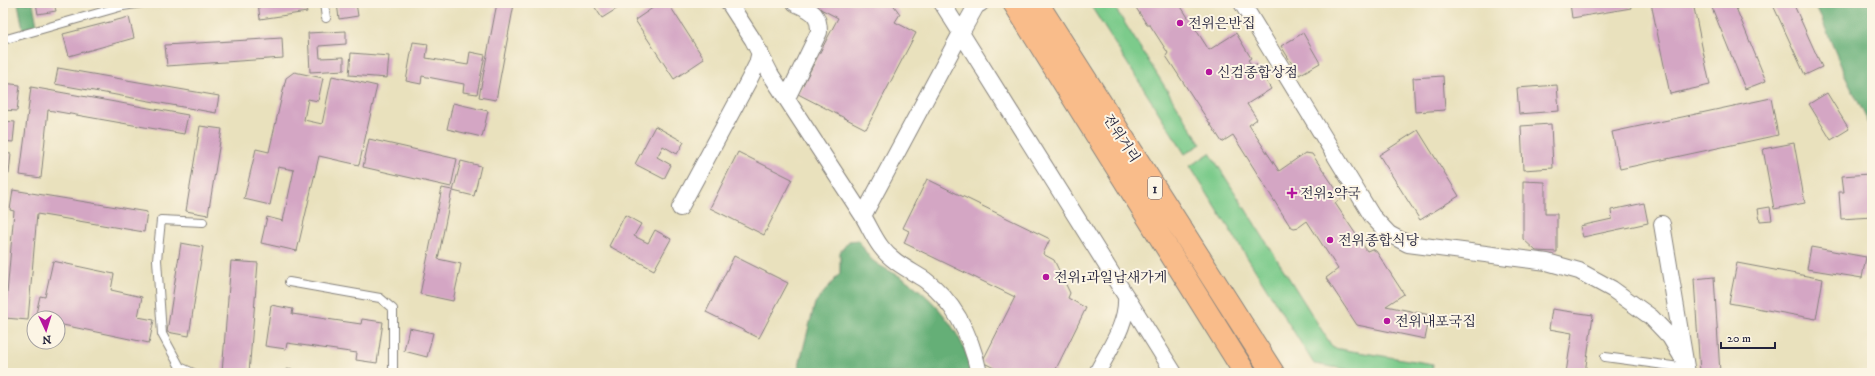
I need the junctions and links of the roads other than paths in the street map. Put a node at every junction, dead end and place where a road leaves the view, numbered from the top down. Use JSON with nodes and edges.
{"nodes":[{"id":1,"x":142,"y":3,"type":"edge"},
{"id":2,"x":324,"y":3,"type":"edge"},
{"id":3,"x":729,"y":3,"type":"edge"},
{"id":4,"x":796,"y":3,"type":"edge"},
{"id":5,"x":942,"y":3,"type":"edge"},
{"id":6,"x":981,"y":3,"type":"edge"},
{"id":7,"x":1014,"y":3,"type":"edge"},
{"id":8,"x":1037,"y":3,"type":"edge"},
{"id":9,"x":1242,"y":3,"type":"edge"},
{"id":10,"x":123,"y":5,"type":"edge"},
{"id":11,"x":326,"y":18,"type":"dead end"},
{"id":12,"x":961,"y":34,"type":"junction"},
{"id":13,"x":3,"y":40,"type":"edge"},
{"id":14,"x":760,"y":52,"type":"junction"},
{"id":15,"x":787,"y":98,"type":"junction"},
{"id":16,"x":680,"y":208,"type":"dead end"},
{"id":17,"x":862,"y":216,"type":"junction"},
{"id":18,"x":203,"y":222,"type":"dead end"},
{"id":19,"x":1662,"y":224,"type":"dead end"},
{"id":20,"x":289,"y":282,"type":"dead end"},
{"id":21,"x":1126,"y":296,"type":"junction"},
{"id":22,"x":1605,"y":357,"type":"dead end"},
{"id":23,"x":1686,"y":367,"type":"edge"},
{"id":24,"x":194,"y":373,"type":"edge"},
{"id":25,"x":393,"y":373,"type":"edge"},
{"id":26,"x":979,"y":373,"type":"edge"},
{"id":27,"x":1097,"y":373,"type":"edge"},
{"id":28,"x":1174,"y":373,"type":"edge"},
{"id":29,"x":1245,"y":373,"type":"edge"},
{"id":30,"x":1273,"y":373,"type":"edge"}],
"edges":[{"from":1,"to":10,"type":"lane"},
{"from":2,"to":11,"type":"lane"},
{"from":3,"to":14,"type":"street"},
{"from":4,"to":15,"type":"street"},
{"from":5,"to":12,"type":"street"},
{"from":6,"to":12,"type":"street"},
{"from":7,"to":29,"type":"main road","name":"전위거리","number":"1"},
{"from":8,"to":30,"type":"main road","name":"전위거리","number":"1"},
{"from":9,"to":23,"type":"street"},
{"from":10,"to":13,"type":"lane"},
{"from":12,"to":17,"type":"street"},
{"from":12,"to":21,"type":"street"},
{"from":14,"to":15,"type":"street"},
{"from":14,"to":16,"type":"street"},
{"from":15,"to":17,"type":"street"},
{"from":17,"to":26,"type":"street"},
{"from":18,"to":24,"type":"lane"},
{"from":19,"to":23,"type":"street"},
{"from":20,"to":25,"type":"lane"},
{"from":21,"to":27,"type":"street"},
{"from":21,"to":28,"type":"street"},
{"from":22,"to":23,"type":"lane"}]}
